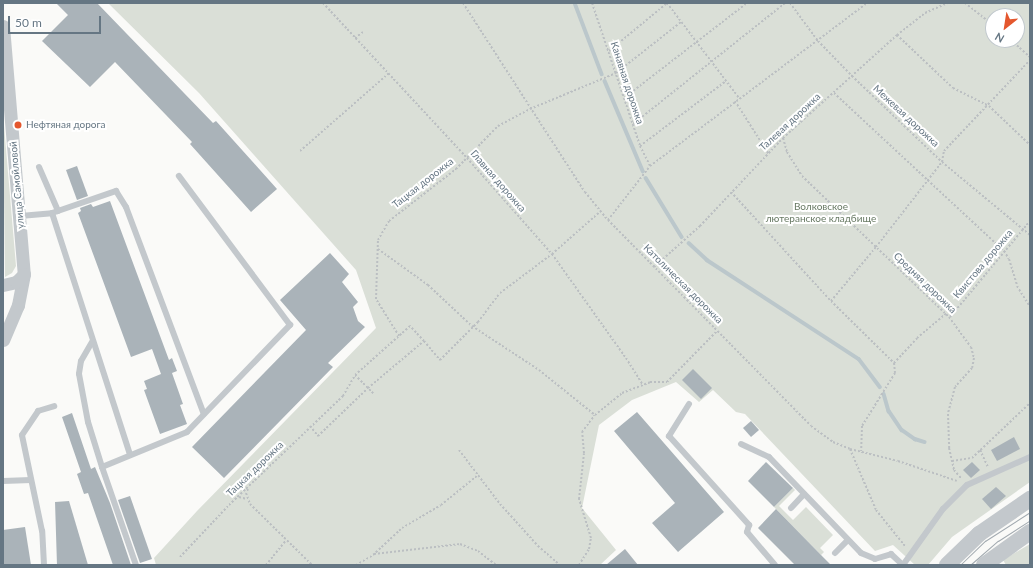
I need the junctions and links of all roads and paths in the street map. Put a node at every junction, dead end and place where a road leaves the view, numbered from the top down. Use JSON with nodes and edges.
{"nodes":[{"id":1,"x":323,"y":3,"type":"edge"},
{"id":2,"x":462,"y":3,"type":"edge"},
{"id":3,"x":592,"y":3,"type":"edge"},
{"id":4,"x":667,"y":3,"type":"edge"},
{"id":5,"x":747,"y":3,"type":"edge"},
{"id":6,"x":785,"y":3,"type":"edge"},
{"id":7,"x":790,"y":3,"type":"edge"},
{"id":8,"x":867,"y":3,"type":"edge"},
{"id":9,"x":947,"y":3,"type":"edge"},
{"id":10,"x":965,"y":3,"type":"edge"},
{"id":11,"x":985,"y":19,"type":"edge"},
{"id":12,"x":682,"y":22,"type":"junction"},
{"id":13,"x":3,"y":26,"type":"edge"},
{"id":14,"x":362,"y":32,"type":"dead end"},
{"id":15,"x":897,"y":35,"type":"junction"},
{"id":16,"x":356,"y":38,"type":"junction"},
{"id":17,"x":818,"y":41,"type":"junction"},
{"id":18,"x":696,"y":42,"type":"junction"},
{"id":19,"x":1020,"y":48,"type":"edge"},
{"id":20,"x":609,"y":51,"type":"junction"},
{"id":21,"x":1030,"y":57,"type":"edge"},
{"id":22,"x":1030,"y":60,"type":"edge"},
{"id":23,"x":711,"y":62,"type":"junction"},
{"id":24,"x":616,"y":72,"type":"junction"},
{"id":25,"x":389,"y":73,"type":"junction"},
{"id":26,"x":852,"y":76,"type":"junction"},
{"id":27,"x":726,"y":81,"type":"junction"},
{"id":28,"x":834,"y":92,"type":"junction"},
{"id":29,"x":624,"y":98,"type":"junction"},
{"id":30,"x":739,"y":98,"type":"junction"},
{"id":31,"x":735,"y":101,"type":"junction"},
{"id":32,"x":989,"y":106,"type":"junction"},
{"id":33,"x":530,"y":109,"type":"junction"},
{"id":34,"x":633,"y":124,"type":"junction"},
{"id":35,"x":783,"y":138,"type":"junction"},
{"id":36,"x":1030,"y":145,"type":"edge"},
{"id":37,"x":640,"y":146,"type":"junction"},
{"id":38,"x":300,"y":151,"type":"dead end"},
{"id":39,"x":768,"y":153,"type":"junction"},
{"id":40,"x":467,"y":158,"type":"junction"},
{"id":41,"x":942,"y":162,"type":"junction"},
{"id":42,"x":39,"y":166,"type":"dead end"},
{"id":43,"x":650,"y":166,"type":"junction"},
{"id":44,"x":179,"y":176,"type":"dead end"},
{"id":45,"x":929,"y":179,"type":"junction"},
{"id":46,"x":731,"y":192,"type":"junction"},
{"id":47,"x":601,"y":211,"type":"junction"},
{"id":48,"x":55,"y":212,"type":"junction"},
{"id":49,"x":20,"y":216,"type":"junction"},
{"id":50,"x":608,"y":220,"type":"junction"},
{"id":51,"x":1030,"y":221,"type":"edge"},
{"id":52,"x":1022,"y":228,"type":"junction"},
{"id":53,"x":1030,"y":235,"type":"edge"},
{"id":54,"x":876,"y":247,"type":"junction"},
{"id":55,"x":378,"y":249,"type":"junction"},
{"id":56,"x":1004,"y":251,"type":"junction"},
{"id":57,"x":552,"y":254,"type":"junction"},
{"id":58,"x":654,"y":267,"type":"junction"},
{"id":59,"x":24,"y":274,"type":"junction"},
{"id":60,"x":3,"y":285,"type":"edge"},
{"id":61,"x":831,"y":301,"type":"junction"},
{"id":62,"x":1030,"y":307,"type":"edge"},
{"id":63,"x":946,"y":314,"type":"junction"},
{"id":64,"x":949,"y":317,"type":"junction"},
{"id":65,"x":472,"y":326,"type":"junction"},
{"id":66,"x":718,"y":331,"type":"junction"},
{"id":67,"x":398,"y":336,"type":"junction"},
{"id":68,"x":3,"y":340,"type":"edge"},
{"id":69,"x":424,"y":341,"type":"junction"},
{"id":70,"x":92,"y":342,"type":"junction"},
{"id":71,"x":894,"y":363,"type":"junction"},
{"id":72,"x":355,"y":375,"type":"junction"},
{"id":73,"x":642,"y":384,"type":"junction"},
{"id":74,"x":368,"y":388,"type":"junction"},
{"id":75,"x":374,"y":394,"type":"dead end"},
{"id":76,"x":1030,"y":403,"type":"edge"},
{"id":77,"x":689,"y":404,"type":"dead end"},
{"id":78,"x":54,"y":406,"type":"dead end"},
{"id":79,"x":204,"y":414,"type":"junction"},
{"id":80,"x":595,"y":415,"type":"junction"},
{"id":81,"x":310,"y":426,"type":"junction"},
{"id":82,"x":741,"y":444,"type":"dead end"},
{"id":83,"x":850,"y":449,"type":"junction"},
{"id":84,"x":459,"y":450,"type":"dead end"},
{"id":85,"x":980,"y":450,"type":"junction"},
{"id":86,"x":861,"y":451,"type":"junction"},
{"id":87,"x":130,"y":455,"type":"junction"},
{"id":88,"x":1030,"y":457,"type":"edge"},
{"id":89,"x":952,"y":461,"type":"junction"},
{"id":90,"x":102,"y":467,"type":"junction"},
{"id":91,"x":991,"y":474,"type":"junction"},
{"id":92,"x":478,"y":475,"type":"junction"},
{"id":93,"x":31,"y":480,"type":"junction"},
{"id":94,"x":3,"y":481,"type":"edge"},
{"id":95,"x":967,"y":485,"type":"junction"},
{"id":96,"x":248,"y":488,"type":"junction"},
{"id":97,"x":804,"y":494,"type":"junction"},
{"id":98,"x":238,"y":496,"type":"junction"},
{"id":99,"x":247,"y":499,"type":"junction"},
{"id":100,"x":1030,"y":499,"type":"edge"},
{"id":101,"x":791,"y":508,"type":"dead end"},
{"id":102,"x":1030,"y":532,"type":"edge"},
{"id":103,"x":286,"y":540,"type":"junction"},
{"id":104,"x":847,"y":541,"type":"junction"},
{"id":105,"x":912,"y":552,"type":"junction"},
{"id":106,"x":835,"y":553,"type":"dead end"},
{"id":107,"x":373,"y":555,"type":"junction"},
{"id":108,"x":180,"y":557,"type":"dead end"},
{"id":109,"x":948,"y":564,"type":"edge"},
{"id":110,"x":44,"y":565,"type":"edge"},
{"id":111,"x":136,"y":565,"type":"edge"},
{"id":112,"x":266,"y":565,"type":"edge"},
{"id":113,"x":312,"y":565,"type":"edge"},
{"id":114,"x":356,"y":565,"type":"edge"},
{"id":115,"x":496,"y":565,"type":"edge"},
{"id":116,"x":560,"y":565,"type":"edge"},
{"id":117,"x":579,"y":565,"type":"edge"},
{"id":118,"x":775,"y":565,"type":"edge"},
{"id":119,"x":903,"y":565,"type":"edge"},
{"id":120,"x":984,"y":565,"type":"edge"}],
"edges":[{"from":1,"to":16,"type":"path","name":"Главная дорожка"},
{"from":2,"to":33,"type":"path","name":"Католическая дорожка"},
{"from":3,"to":20,"type":"path","name":"Канавная дорожка"},
{"from":4,"to":12,"type":"path"},
{"from":4,"to":20,"type":"path"},
{"from":5,"to":18,"type":"path"},
{"from":6,"to":23,"type":"path"},
{"from":7,"to":17,"type":"path","name":"Межевая дорожка"},
{"from":8,"to":17,"type":"path"},
{"from":9,"to":15,"type":"path","name":"Талевая дорожка"},
{"from":10,"to":11,"type":"path"},
{"from":12,"to":18,"type":"path"},
{"from":12,"to":24,"type":"path","name":"Тацкая дорожка"},
{"from":13,"to":49,"type":"street","name":"улица Самойловой"},
{"from":14,"to":16,"type":"path"},
{"from":15,"to":26,"type":"path","name":"Талевая дорожка"},
{"from":15,"to":32,"type":"path"},
{"from":16,"to":25,"type":"path","name":"Главная дорожка"},
{"from":17,"to":26,"type":"path","name":"Межевая дорожка"},
{"from":17,"to":30,"type":"path"},
{"from":18,"to":23,"type":"path"},
{"from":18,"to":29,"type":"path"},
{"from":19,"to":21,"type":"path"},
{"from":20,"to":24,"type":"path","name":"Канавная дорожка"},
{"from":22,"to":32,"type":"path"},
{"from":23,"to":27,"type":"path"},
{"from":23,"to":34,"type":"path"},
{"from":24,"to":29,"type":"path","name":"Канавная дорожка"},
{"from":24,"to":33,"type":"path","name":"Тацкая дорожка"},
{"from":25,"to":38,"type":"path"},
{"from":25,"to":40,"type":"path","name":"Главная дорожка"},
{"from":26,"to":28,"type":"path","name":"Талевая дорожка"},
{"from":26,"to":41,"type":"path","name":"Межевая дорожка"},
{"from":27,"to":30,"type":"path"},
{"from":27,"to":37,"type":"path"},
{"from":28,"to":35,"type":"path","name":"Талевая дорожка"},
{"from":28,"to":45,"type":"path"},
{"from":29,"to":34,"type":"path","name":"Канавная дорожка"},
{"from":30,"to":31,"type":"path"},
{"from":31,"to":39,"type":"path"},
{"from":31,"to":43,"type":"path"},
{"from":32,"to":36,"type":"path"},
{"from":32,"to":41,"type":"path"},
{"from":33,"to":40,"type":"path","name":"Тацкая дорожка"},
{"from":33,"to":47,"type":"path","name":"Католическая дорожка"},
{"from":34,"to":37,"type":"path","name":"Канавная дорожка"},
{"from":35,"to":39,"type":"path","name":"Талевая дорожка"},
{"from":35,"to":54,"type":"path","name":"Средняя дорожка"},
{"from":37,"to":43,"type":"path","name":"Канавная дорожка"},
{"from":39,"to":46,"type":"path","name":"Талевая дорожка"},
{"from":40,"to":55,"type":"path","name":"Тацкая дорожка"},
{"from":40,"to":57,"type":"path","name":"Главная дорожка"},
{"from":41,"to":45,"type":"path"},
{"from":41,"to":52,"type":"path","name":"Межевая дорожка"},
{"from":42,"to":48,"type":"lane"},
{"from":43,"to":50,"type":"path"},
{"from":44,"to":79,"type":"lane"},
{"from":45,"to":54,"type":"path"},
{"from":45,"to":56,"type":"path"},
{"from":46,"to":58,"type":"path","name":"Талевая дорожка"},
{"from":46,"to":61,"type":"path"},
{"from":47,"to":50,"type":"path","name":"Католическая дорожка"},
{"from":47,"to":57,"type":"path"},
{"from":48,"to":49,"type":"lane"},
{"from":48,"to":70,"type":"lane"},
{"from":48,"to":79,"type":"lane"},
{"from":49,"to":59,"type":"street","name":"улица Самойловой"},
{"from":50,"to":58,"type":"path","name":"Католическая дорожка"},
{"from":51,"to":52,"type":"path","name":"Квистова дорожка"},
{"from":52,"to":53,"type":"path","name":"Межевая дорожка"},
{"from":52,"to":56,"type":"path","name":"Квистова дорожка"},
{"from":54,"to":61,"type":"path"},
{"from":54,"to":63,"type":"path","name":"Средняя дорожка"},
{"from":55,"to":65,"type":"path"},
{"from":55,"to":67,"type":"path","name":"Тацкая дорожка"},
{"from":56,"to":62,"type":"path"},
{"from":56,"to":64,"type":"path","name":"Квистова дорожка"},
{"from":57,"to":65,"type":"path"},
{"from":57,"to":73,"type":"path","name":"Главная дорожка"},
{"from":58,"to":66,"type":"path","name":"Католическая дорожка"},
{"from":59,"to":60,"type":"street"},
{"from":59,"to":68,"type":"street","name":"улица Самойловой"},
{"from":61,"to":71,"type":"path"},
{"from":63,"to":64,"type":"path","name":"Средняя дорожка"},
{"from":63,"to":71,"type":"path"},
{"from":64,"to":89,"type":"path","name":"Средняя дорожка"},
{"from":65,"to":69,"type":"path"},
{"from":65,"to":80,"type":"path"},
{"from":66,"to":73,"type":"path"},
{"from":66,"to":83,"type":"path","name":"Католическая дорожка"},
{"from":67,"to":69,"type":"path"},
{"from":67,"to":72,"type":"path","name":"Тацкая дорожка"},
{"from":69,"to":74,"type":"path"},
{"from":70,"to":87,"type":"lane"},
{"from":70,"to":90,"type":"lane"},
{"from":71,"to":86,"type":"path"},
{"from":72,"to":74,"type":"path"},
{"from":72,"to":81,"type":"path","name":"Тацкая дорожка"},
{"from":73,"to":80,"type":"path"},
{"from":74,"to":75,"type":"path"},
{"from":74,"to":81,"type":"path"},
{"from":76,"to":85,"type":"path"},
{"from":77,"to":118,"type":"lane"},
{"from":78,"to":93,"type":"lane"},
{"from":79,"to":87,"type":"lane"},
{"from":80,"to":117,"type":"path"},
{"from":81,"to":96,"type":"path","name":"Тацкая дорожка"},
{"from":82,"to":97,"type":"lane"},
{"from":83,"to":86,"type":"path","name":"Католическая дорожка"},
{"from":83,"to":105,"type":"path"},
{"from":84,"to":92,"type":"path"},
{"from":85,"to":89,"type":"path"},
{"from":85,"to":91,"type":"path"},
{"from":86,"to":95,"type":"path","name":"Католическая дорожка"},
{"from":87,"to":90,"type":"lane"},
{"from":88,"to":91,"type":"lane"},
{"from":89,"to":95,"type":"path","name":"Средняя дорожка"},
{"from":90,"to":111,"type":"lane"},
{"from":91,"to":95,"type":"lane"},
{"from":92,"to":107,"type":"path"},
{"from":92,"to":116,"type":"path"},
{"from":93,"to":94,"type":"lane"},
{"from":93,"to":110,"type":"lane"},
{"from":95,"to":105,"type":"lane"},
{"from":96,"to":98,"type":"path","name":"Тацкая дорожка"},
{"from":96,"to":99,"type":"path"},
{"from":97,"to":101,"type":"lane"},
{"from":97,"to":104,"type":"lane"},
{"from":98,"to":99,"type":"path"},
{"from":98,"to":108,"type":"path","name":"Тацкая дорожка"},
{"from":99,"to":103,"type":"path"},
{"from":100,"to":109,"type":"street"},
{"from":102,"to":120,"type":"street"},
{"from":103,"to":112,"type":"path"},
{"from":103,"to":113,"type":"path"},
{"from":104,"to":106,"type":"lane"},
{"from":104,"to":119,"type":"lane"},
{"from":105,"to":119,"type":"lane"},
{"from":107,"to":114,"type":"path"},
{"from":107,"to":115,"type":"path"}]}
